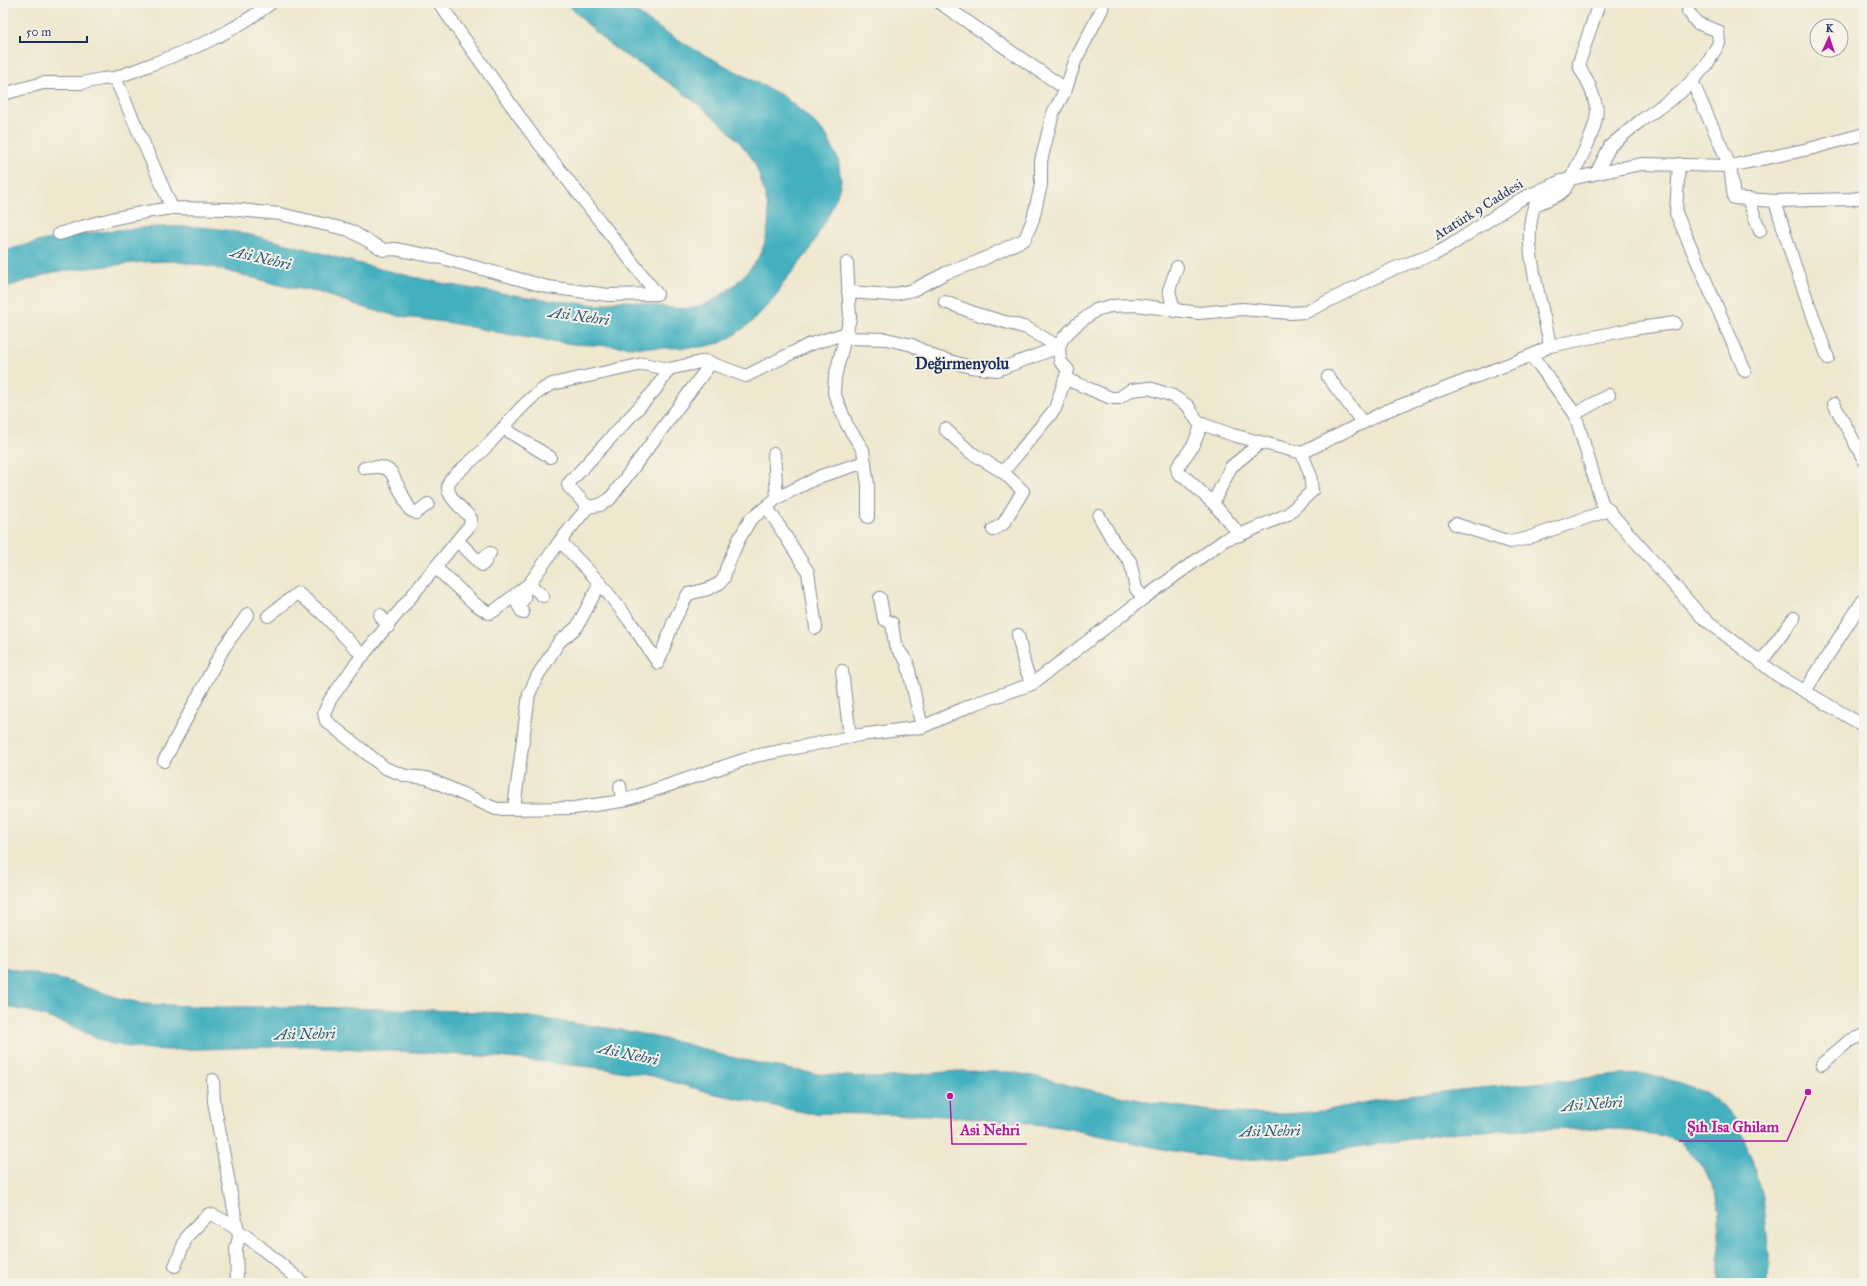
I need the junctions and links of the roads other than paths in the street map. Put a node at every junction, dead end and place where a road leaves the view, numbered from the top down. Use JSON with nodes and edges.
{"nodes":[{"id":1,"x":271,"y":3,"type":"edge"},
{"id":2,"x":439,"y":3,"type":"edge"},
{"id":3,"x":940,"y":3,"type":"edge"},
{"id":4,"x":1103,"y":3,"type":"edge"},
{"id":5,"x":1595,"y":6,"type":"edge"},
{"id":6,"x":1688,"y":10,"type":"dead end"},
{"id":7,"x":115,"y":78,"type":"junction"},
{"id":8,"x":1692,"y":81,"type":"junction"},
{"id":9,"x":1066,"y":89,"type":"junction"},
{"id":10,"x":3,"y":94,"type":"edge"},
{"id":11,"x":1864,"y":134,"type":"edge"},
{"id":12,"x":1679,"y":164,"type":"junction"},
{"id":13,"x":1730,"y":166,"type":"junction"},
{"id":14,"x":1597,"y":172,"type":"junction"},
{"id":15,"x":1571,"y":178,"type":"junction"},
{"id":16,"x":1864,"y":196,"type":"edge"},
{"id":17,"x":1748,"y":199,"type":"junction"},
{"id":18,"x":1775,"y":201,"type":"junction"},
{"id":19,"x":172,"y":208,"type":"junction"},
{"id":20,"x":1760,"y":231,"type":"dead end"},
{"id":21,"x":59,"y":234,"type":"dead end"},
{"id":22,"x":847,"y":263,"type":"dead end"},
{"id":23,"x":1177,"y":267,"type":"dead end"},
{"id":24,"x":848,"y":292,"type":"junction"},
{"id":25,"x":945,"y":302,"type":"dead end"},
{"id":26,"x":1174,"y":311,"type":"junction"},
{"id":27,"x":1675,"y":323,"type":"dead end"},
{"id":28,"x":846,"y":336,"type":"junction"},
{"id":29,"x":1550,"y":346,"type":"junction"},
{"id":30,"x":1059,"y":347,"type":"junction"},
{"id":31,"x":1530,"y":356,"type":"junction"},
{"id":32,"x":1828,"y":358,"type":"dead end"},
{"id":33,"x":711,"y":363,"type":"junction"},
{"id":34,"x":669,"y":369,"type":"junction"},
{"id":35,"x":1745,"y":371,"type":"dead end"},
{"id":36,"x":1328,"y":376,"type":"dead end"},
{"id":37,"x":1066,"y":379,"type":"junction"},
{"id":38,"x":1609,"y":395,"type":"dead end"},
{"id":39,"x":1834,"y":404,"type":"dead end"},
{"id":40,"x":1575,"y":414,"type":"junction"},
{"id":41,"x":1202,"y":424,"type":"junction"},
{"id":42,"x":1363,"y":424,"type":"junction"},
{"id":43,"x":502,"y":428,"type":"junction"},
{"id":44,"x":946,"y":429,"type":"dead end"},
{"id":45,"x":1260,"y":443,"type":"junction"},
{"id":46,"x":1302,"y":453,"type":"junction"},
{"id":47,"x":774,"y":454,"type":"dead end"},
{"id":48,"x":550,"y":457,"type":"dead end"},
{"id":49,"x":1864,"y":460,"type":"edge"},
{"id":50,"x":865,"y":462,"type":"junction"},
{"id":51,"x":364,"y":468,"type":"dead end"},
{"id":52,"x":1003,"y":472,"type":"junction"},
{"id":53,"x":777,"y":498,"type":"junction"},
{"id":54,"x":1213,"y":503,"type":"junction"},
{"id":55,"x":428,"y":504,"type":"dead end"},
{"id":56,"x":767,"y":507,"type":"junction"},
{"id":57,"x":588,"y":508,"type":"junction"},
{"id":58,"x":1609,"y":510,"type":"junction"},
{"id":59,"x":1099,"y":516,"type":"dead end"},
{"id":60,"x":868,"y":517,"type":"dead end"},
{"id":61,"x":1455,"y":524,"type":"dead end"},
{"id":62,"x":993,"y":530,"type":"dead end"},
{"id":63,"x":1240,"y":535,"type":"junction"},
{"id":64,"x":458,"y":541,"type":"junction"},
{"id":65,"x":560,"y":541,"type":"junction"},
{"id":66,"x":490,"y":553,"type":"dead end"},
{"id":67,"x":436,"y":568,"type":"junction"},
{"id":68,"x":600,"y":583,"type":"junction"},
{"id":69,"x":527,"y":585,"type":"junction"},
{"id":70,"x":542,"y":596,"type":"dead end"},
{"id":71,"x":880,"y":598,"type":"dead end"},
{"id":72,"x":1144,"y":598,"type":"junction"},
{"id":73,"x":1864,"y":599,"type":"edge"},
{"id":74,"x":523,"y":613,"type":"dead end"},
{"id":75,"x":248,"y":614,"type":"dead end"},
{"id":76,"x":380,"y":615,"type":"dead end"},
{"id":77,"x":268,"y":616,"type":"dead end"},
{"id":78,"x":1794,"y":618,"type":"dead end"},
{"id":79,"x":388,"y":626,"type":"junction"},
{"id":80,"x":816,"y":628,"type":"dead end"},
{"id":81,"x":1018,"y":635,"type":"dead end"},
{"id":82,"x":363,"y":656,"type":"junction"},
{"id":83,"x":1761,"y":662,"type":"junction"},
{"id":84,"x":842,"y":671,"type":"dead end"},
{"id":85,"x":1032,"y":684,"type":"junction"},
{"id":86,"x":1805,"y":691,"type":"junction"},
{"id":87,"x":1864,"y":726,"type":"edge"},
{"id":88,"x":922,"y":727,"type":"junction"},
{"id":89,"x":850,"y":737,"type":"junction"},
{"id":90,"x":164,"y":761,"type":"dead end"},
{"id":91,"x":620,"y":786,"type":"dead end"},
{"id":92,"x":622,"y":801,"type":"junction"},
{"id":93,"x":514,"y":808,"type":"junction"},
{"id":94,"x":1864,"y":1035,"type":"edge"},
{"id":95,"x":1822,"y":1064,"type":"dead end"},
{"id":96,"x":214,"y":1080,"type":"dead end"},
{"id":97,"x":239,"y":1231,"type":"junction"},
{"id":98,"x":175,"y":1266,"type":"dead end"},
{"id":99,"x":237,"y":1283,"type":"edge"},
{"id":100,"x":303,"y":1283,"type":"edge"}],
"edges":[{"from":1,"to":7,"type":"street"},
{"from":2,"to":19,"type":"street"},
{"from":3,"to":9,"type":"street"},
{"from":4,"to":9,"type":"street"},
{"from":5,"to":15,"type":"street"},
{"from":6,"to":8,"type":"street"},
{"from":7,"to":10,"type":"street"},
{"from":7,"to":19,"type":"street"},
{"from":8,"to":13,"type":"street"},
{"from":8,"to":14,"type":"street"},
{"from":9,"to":24,"type":"street"},
{"from":11,"to":13,"type":"street","name":"Atatürk 9 Caddesi"},
{"from":12,"to":13,"type":"street","name":"Atatürk 9 Caddesi"},
{"from":12,"to":14,"type":"street","name":"Atatürk 9 Caddesi"},
{"from":12,"to":35,"type":"street"},
{"from":13,"to":17,"type":"street"},
{"from":14,"to":15,"type":"street","name":"Atatürk 9 Caddesi"},
{"from":15,"to":26,"type":"street","name":"Atatürk 9 Caddesi"},
{"from":15,"to":29,"type":"street"},
{"from":16,"to":18,"type":"street"},
{"from":17,"to":18,"type":"street"},
{"from":17,"to":20,"type":"street"},
{"from":18,"to":32,"type":"street"},
{"from":19,"to":21,"type":"street"},
{"from":22,"to":24,"type":"street"},
{"from":23,"to":26,"type":"street"},
{"from":24,"to":28,"type":"street"},
{"from":25,"to":30,"type":"street"},
{"from":26,"to":30,"type":"street","name":"Atatürk 9 Caddesi"},
{"from":27,"to":29,"type":"street"},
{"from":28,"to":30,"type":"street"},
{"from":28,"to":33,"type":"street"},
{"from":28,"to":50,"type":"street"},
{"from":29,"to":31,"type":"street"},
{"from":30,"to":37,"type":"street"},
{"from":31,"to":40,"type":"street"},
{"from":31,"to":42,"type":"street"},
{"from":33,"to":34,"type":"street"},
{"from":33,"to":57,"type":"street"},
{"from":34,"to":43,"type":"street"},
{"from":34,"to":57,"type":"street"},
{"from":36,"to":42,"type":"street"},
{"from":37,"to":41,"type":"street"},
{"from":37,"to":52,"type":"street"},
{"from":38,"to":40,"type":"street"},
{"from":39,"to":49,"type":"street"},
{"from":40,"to":58,"type":"street"},
{"from":41,"to":45,"type":"street"},
{"from":41,"to":54,"type":"street"},
{"from":42,"to":46,"type":"street"},
{"from":43,"to":48,"type":"street"},
{"from":43,"to":64,"type":"street"},
{"from":44,"to":52,"type":"street"},
{"from":45,"to":46,"type":"street"},
{"from":45,"to":54,"type":"street"},
{"from":46,"to":63,"type":"street"},
{"from":47,"to":53,"type":"street"},
{"from":50,"to":53,"type":"street"},
{"from":50,"to":60,"type":"street"},
{"from":51,"to":55,"type":"street"},
{"from":52,"to":62,"type":"street"},
{"from":53,"to":56,"type":"street"},
{"from":54,"to":63,"type":"street"},
{"from":56,"to":68,"type":"street"},
{"from":56,"to":80,"type":"street"},
{"from":57,"to":65,"type":"street"},
{"from":58,"to":61,"type":"street"},
{"from":58,"to":83,"type":"street"},
{"from":59,"to":72,"type":"street"},
{"from":63,"to":72,"type":"street"},
{"from":64,"to":66,"type":"street"},
{"from":64,"to":67,"type":"street"},
{"from":65,"to":68,"type":"street"},
{"from":65,"to":69,"type":"street"},
{"from":67,"to":69,"type":"street"},
{"from":67,"to":79,"type":"street"},
{"from":68,"to":93,"type":"street"},
{"from":69,"to":70,"type":"street"},
{"from":69,"to":74,"type":"street"},
{"from":71,"to":88,"type":"street"},
{"from":72,"to":85,"type":"street"},
{"from":73,"to":86,"type":"street"},
{"from":75,"to":90,"type":"street"},
{"from":76,"to":79,"type":"street"},
{"from":77,"to":82,"type":"street"},
{"from":78,"to":83,"type":"street"},
{"from":79,"to":82,"type":"street"},
{"from":81,"to":85,"type":"street"},
{"from":82,"to":93,"type":"street"},
{"from":83,"to":86,"type":"street"},
{"from":84,"to":89,"type":"street"},
{"from":85,"to":88,"type":"street"},
{"from":86,"to":87,"type":"street"},
{"from":88,"to":89,"type":"street"},
{"from":89,"to":92,"type":"street"},
{"from":91,"to":92,"type":"street"},
{"from":92,"to":93,"type":"street"},
{"from":94,"to":95,"type":"street"},
{"from":96,"to":97,"type":"street"},
{"from":97,"to":98,"type":"street"},
{"from":97,"to":99,"type":"street"},
{"from":97,"to":100,"type":"street"}]}
